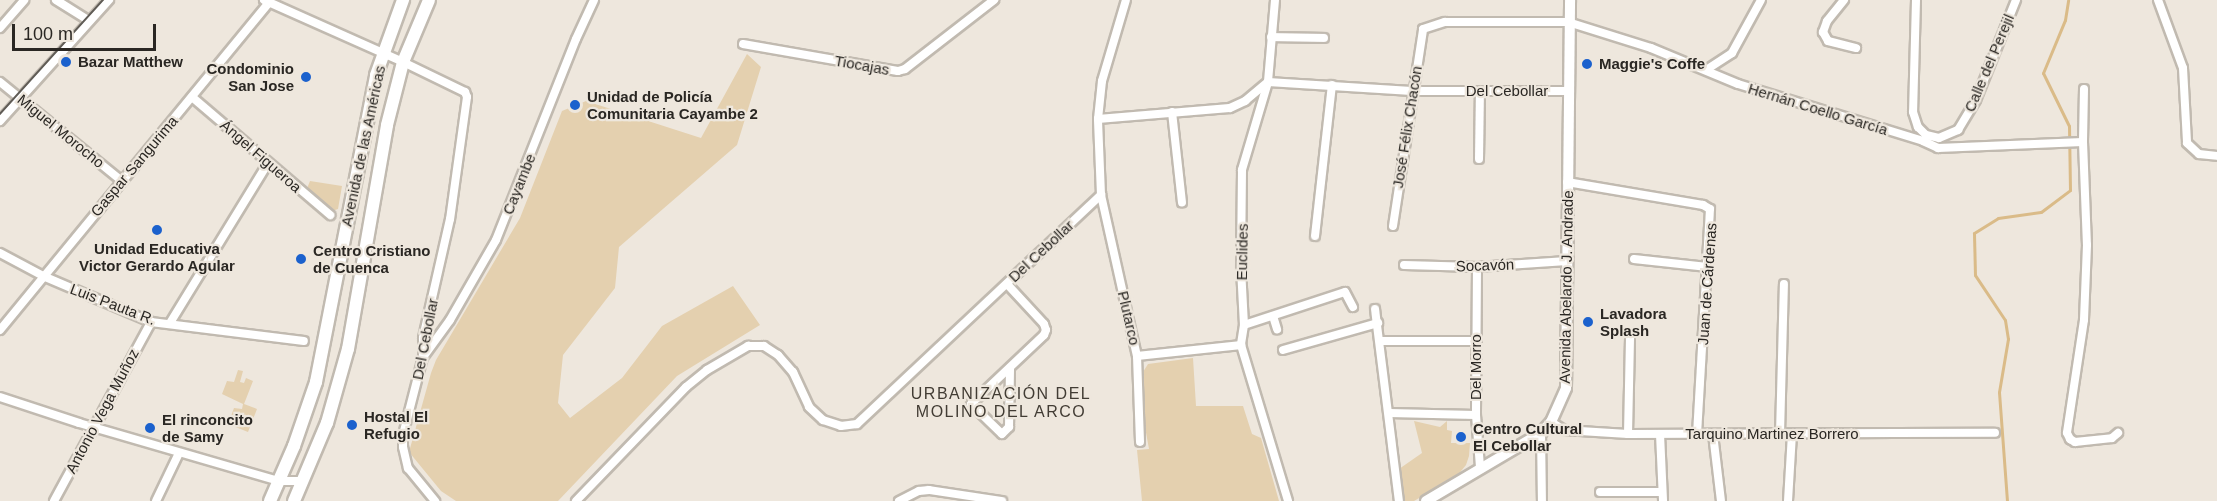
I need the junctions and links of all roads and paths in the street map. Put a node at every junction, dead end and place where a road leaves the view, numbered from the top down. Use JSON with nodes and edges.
{"nodes":[{"id":1,"x":24,"y":0,"type":"edge"},
{"id":2,"x":56,"y":0,"type":"edge"},
{"id":3,"x":109,"y":0,"type":"edge"},
{"id":4,"x":403,"y":0,"type":"edge"},
{"id":5,"x":429,"y":0,"type":"edge"},
{"id":6,"x":594,"y":0,"type":"edge"},
{"id":7,"x":994,"y":0,"type":"edge"},
{"id":8,"x":1126,"y":0,"type":"edge"},
{"id":9,"x":1275,"y":0,"type":"edge"},
{"id":10,"x":1570,"y":0,"type":"edge"},
{"id":11,"x":1761,"y":0,"type":"edge"},
{"id":12,"x":1844,"y":0,"type":"edge"},
{"id":13,"x":1906,"y":0,"type":"edge"},
{"id":14,"x":2016,"y":0,"type":"edge"},
{"id":15,"x":2158,"y":0,"type":"edge"},
{"id":16,"x":267,"y":1,"type":"edge"},
{"id":17,"x":1916,"y":1,"type":"edge"},
{"id":18,"x":1568,"y":22,"type":"junction"},
{"id":19,"x":87,"y":23,"type":"junction"},
{"id":20,"x":0,"y":28,"type":"edge"},
{"id":21,"x":1423,"y":29,"type":"joint"},
{"id":22,"x":1271,"y":38,"type":"junction"},
{"id":23,"x":1324,"y":38,"type":"dead end"},
{"id":24,"x":743,"y":44,"type":"dead end"},
{"id":25,"x":1856,"y":48,"type":"dead end"},
{"id":26,"x":382,"y":54,"type":"junction"},
{"id":27,"x":403,"y":62,"type":"junction"},
{"id":28,"x":1706,"y":70,"type":"junction"},
{"id":29,"x":0,"y":82,"type":"edge"},
{"id":30,"x":1268,"y":82,"type":"junction"},
{"id":31,"x":1332,"y":85,"type":"junction"},
{"id":32,"x":2084,"y":89,"type":"dead end"},
{"id":33,"x":1412,"y":91,"type":"junction"},
{"id":34,"x":1480,"y":91,"type":"junction"},
{"id":35,"x":1567,"y":91,"type":"junction"},
{"id":36,"x":192,"y":97,"type":"junction"},
{"id":37,"x":21,"y":98,"type":"junction"},
{"id":38,"x":1172,"y":112,"type":"junction"},
{"id":39,"x":1098,"y":119,"type":"junction"},
{"id":40,"x":0,"y":121,"type":"edge"},
{"id":41,"x":1925,"y":138,"type":"junction"},
{"id":42,"x":2079,"y":142,"type":"junction"},
{"id":43,"x":2217,"y":156,"type":"edge"},
{"id":44,"x":1479,"y":159,"type":"dead end"},
{"id":45,"x":268,"y":164,"type":"junction"},
{"id":46,"x":122,"y":181,"type":"junction"},
{"id":47,"x":1567,"y":182,"type":"junction"},
{"id":48,"x":1101,"y":195,"type":"junction"},
{"id":49,"x":1182,"y":202,"type":"dead end"},
{"id":50,"x":330,"y":215,"type":"dead end"},
{"id":51,"x":1393,"y":226,"type":"dead end"},
{"id":52,"x":1315,"y":236,"type":"dead end"},
{"id":53,"x":0,"y":254,"type":"edge"},
{"id":54,"x":1634,"y":259,"type":"dead end"},
{"id":55,"x":1567,"y":261,"type":"junction"},
{"id":56,"x":1404,"y":265,"type":"dead end"},
{"id":57,"x":1477,"y":267,"type":"junction"},
{"id":58,"x":1708,"y":267,"type":"junction"},
{"id":59,"x":43,"y":276,"type":"junction"},
{"id":60,"x":1007,"y":284,"type":"junction"},
{"id":61,"x":1784,"y":284,"type":"dead end"},
{"id":62,"x":1353,"y":307,"type":"dead end"},
{"id":63,"x":1375,"y":309,"type":"dead end"},
{"id":64,"x":1273,"y":316,"type":"junction"},
{"id":65,"x":151,"y":322,"type":"junction"},
{"id":66,"x":170,"y":323,"type":"junction"},
{"id":67,"x":1378,"y":323,"type":"junction"},
{"id":68,"x":1244,"y":325,"type":"junction"},
{"id":69,"x":1277,"y":329,"type":"dead end"},
{"id":70,"x":0,"y":330,"type":"edge"},
{"id":71,"x":1630,"y":335,"type":"dead end"},
{"id":72,"x":304,"y":341,"type":"dead end"},
{"id":73,"x":1380,"y":341,"type":"junction"},
{"id":74,"x":1476,"y":341,"type":"junction"},
{"id":75,"x":1241,"y":345,"type":"junction"},
{"id":76,"x":1283,"y":350,"type":"dead end"},
{"id":77,"x":1137,"y":356,"type":"junction"},
{"id":78,"x":423,"y":357,"type":"junction"},
{"id":79,"x":1010,"y":368,"type":"junction"},
{"id":80,"x":0,"y":397,"type":"edge"},
{"id":81,"x":1389,"y":413,"type":"junction"},
{"id":82,"x":1476,"y":415,"type":"junction"},
{"id":83,"x":1551,"y":423,"type":"junction"},
{"id":84,"x":93,"y":427,"type":"junction"},
{"id":85,"x":1697,"y":433,"type":"junction"},
{"id":86,"x":1995,"y":433,"type":"dead end"},
{"id":87,"x":1541,"y":434,"type":"junction"},
{"id":88,"x":1628,"y":434,"type":"junction"},
{"id":89,"x":1660,"y":434,"type":"junction"},
{"id":90,"x":1713,"y":434,"type":"junction"},
{"id":91,"x":1780,"y":434,"type":"junction"},
{"id":92,"x":1792,"y":434,"type":"junction"},
{"id":93,"x":2115,"y":436,"type":"dead end"},
{"id":94,"x":1140,"y":442,"type":"dead end"},
{"id":95,"x":179,"y":453,"type":"junction"},
{"id":96,"x":1480,"y":467,"type":"junction"},
{"id":97,"x":279,"y":481,"type":"junction"},
{"id":98,"x":303,"y":481,"type":"junction"},
{"id":99,"x":1600,"y":492,"type":"dead end"},
{"id":100,"x":1663,"y":496,"type":"edge"},
{"id":101,"x":296,"y":500,"type":"edge"},
{"id":102,"x":54,"y":501,"type":"edge"},
{"id":103,"x":156,"y":501,"type":"edge"},
{"id":104,"x":270,"y":501,"type":"edge"},
{"id":105,"x":435,"y":501,"type":"edge"},
{"id":106,"x":576,"y":501,"type":"edge"},
{"id":107,"x":899,"y":501,"type":"edge"},
{"id":108,"x":1002,"y":501,"type":"edge"},
{"id":109,"x":1288,"y":501,"type":"edge"},
{"id":110,"x":1399,"y":501,"type":"edge"},
{"id":111,"x":1426,"y":501,"type":"edge"},
{"id":112,"x":1542,"y":501,"type":"edge"},
{"id":113,"x":1721,"y":501,"type":"edge"},
{"id":114,"x":1788,"y":501,"type":"edge"}],
"edges":[{"from":1,"to":20,"type":"street"},
{"from":2,"to":19,"type":"street"},
{"from":3,"to":19,"type":"street"},
{"from":4,"to":26,"type":"main road","name":"Avenida de las Américas"},
{"from":5,"to":27,"type":"main road","name":"Avenida de las Américas"},
{"from":6,"to":78,"type":"street","name":"Cayambe"},
{"from":7,"to":24,"type":"street","name":"Tiocajas"},
{"from":8,"to":39,"type":"street"},
{"from":9,"to":22,"type":"street","name":"Euclides"},
{"from":10,"to":18,"type":"street","name":"Avenida Abelardo J. Andrade"},
{"from":11,"to":28,"type":"street"},
{"from":12,"to":25,"type":"street"},
{"from":13,"to":17,"type":"street"},
{"from":14,"to":41,"type":"street","name":"Calle del Perejil"},
{"from":15,"to":43,"type":"street"},
{"from":16,"to":26,"type":"street"},
{"from":16,"to":36,"type":"street","name":"Gaspar Sangurima"},
{"from":17,"to":41,"type":"street"},
{"from":18,"to":21,"type":"street","name":"Hernán Coello García"},
{"from":18,"to":28,"type":"street","name":"Hernán Coello García"},
{"from":18,"to":35,"type":"street","name":"Avenida Abelardo J. Andrade"},
{"from":19,"to":37,"type":"street"},
{"from":21,"to":33,"type":"street","name":"José Félix Chacón"},
{"from":22,"to":23,"type":"street"},
{"from":22,"to":30,"type":"street","name":"Euclides"},
{"from":26,"to":27,"type":"street"},
{"from":26,"to":97,"type":"main road","name":"Avenida de las Américas"},
{"from":27,"to":78,"type":"street","name":"Del Cebollar"},
{"from":27,"to":98,"type":"main road","name":"Avenida de las Américas"},
{"from":28,"to":41,"type":"street","name":"Hernán Coello García"},
{"from":29,"to":37,"type":"street","name":"Miguel Morocho"},
{"from":30,"to":31,"type":"street","name":"Del Cebollar"},
{"from":30,"to":38,"type":"street"},
{"from":30,"to":68,"type":"street","name":"Euclides"},
{"from":31,"to":33,"type":"street","name":"Del Cebollar"},
{"from":31,"to":52,"type":"street"},
{"from":32,"to":42,"type":"street"},
{"from":33,"to":34,"type":"street","name":"Del Cebollar"},
{"from":33,"to":51,"type":"street","name":"José Félix Chacón"},
{"from":34,"to":35,"type":"street","name":"Del Cebollar"},
{"from":34,"to":44,"type":"street"},
{"from":35,"to":47,"type":"street","name":"Avenida Abelardo J. Andrade"},
{"from":36,"to":45,"type":"street","name":"Ángel Figueroa"},
{"from":36,"to":46,"type":"street","name":"Gaspar Sangurima"},
{"from":37,"to":40,"type":"street"},
{"from":37,"to":46,"type":"street","name":"Miguel Morocho"},
{"from":38,"to":39,"type":"street"},
{"from":38,"to":49,"type":"street"},
{"from":39,"to":48,"type":"street"},
{"from":41,"to":42,"type":"street","name":"Hernán Coello García"},
{"from":42,"to":93,"type":"street"},
{"from":45,"to":50,"type":"street","name":"Ángel Figueroa"},
{"from":45,"to":66,"type":"street"},
{"from":46,"to":59,"type":"street","name":"Gaspar Sangurima"},
{"from":47,"to":55,"type":"street","name":"Avenida Abelardo J. Andrade"},
{"from":47,"to":58,"type":"street","name":"Juan de Cárdenas"},
{"from":48,"to":60,"type":"street","name":"Del Cebollar"},
{"from":48,"to":77,"type":"street","name":"Plutarco"},
{"from":53,"to":59,"type":"street","name":"Luis Pauta R."},
{"from":54,"to":58,"type":"street"},
{"from":55,"to":57,"type":"street","name":"Socavón"},
{"from":55,"to":83,"type":"street","name":"Avenida Abelardo J. Andrade"},
{"from":56,"to":57,"type":"street","name":"Socavón"},
{"from":57,"to":74,"type":"street","name":"Del Morro"},
{"from":58,"to":85,"type":"street","name":"Juan de Cárdenas"},
{"from":59,"to":65,"type":"street","name":"Luis Pauta R."},
{"from":59,"to":70,"type":"street","name":"Gaspar Sangurima"},
{"from":60,"to":79,"type":"street"},
{"from":60,"to":106,"type":"street","name":"Del Cebollar"},
{"from":61,"to":91,"type":"street"},
{"from":62,"to":64,"type":"street"},
{"from":63,"to":67,"type":"street"},
{"from":64,"to":68,"type":"street"},
{"from":64,"to":69,"type":"street"},
{"from":65,"to":66,"type":"street","name":"Luis Pauta R."},
{"from":65,"to":84,"type":"street","name":"Antonio Vega Muñoz"},
{"from":66,"to":72,"type":"street","name":"Luis Pauta R."},
{"from":67,"to":73,"type":"street"},
{"from":67,"to":76,"type":"street"},
{"from":68,"to":75,"type":"street","name":"Euclides"},
{"from":71,"to":88,"type":"street"},
{"from":73,"to":74,"type":"street"},
{"from":73,"to":81,"type":"street"},
{"from":74,"to":82,"type":"street","name":"Del Morro"},
{"from":75,"to":77,"type":"street"},
{"from":75,"to":109,"type":"street","name":"Euclides"},
{"from":77,"to":94,"type":"street","name":"Plutarco"},
{"from":78,"to":105,"type":"street","name":"Del Cebollar"},
{"from":79,"to":79,"type":"street"},
{"from":80,"to":84,"type":"street"},
{"from":81,"to":82,"type":"street"},
{"from":81,"to":110,"type":"street"},
{"from":82,"to":96,"type":"street","name":"Del Morro"},
{"from":83,"to":87,"type":"street","name":"Avenida Abelardo J. Andrade"},
{"from":83,"to":88,"type":"street","name":"Tarquino Martinez Borrero"},
{"from":84,"to":95,"type":"street"},
{"from":84,"to":102,"type":"street","name":"Antonio Vega Muñoz"},
{"from":85,"to":89,"type":"street","name":"Tarquino Martinez Borrero"},
{"from":85,"to":90,"type":"street","name":"Tarquino Martinez Borrero"},
{"from":86,"to":92,"type":"street","name":"Tarquino Martinez Borrero"},
{"from":87,"to":96,"type":"street","name":"Avenida Abelardo J. Andrade"},
{"from":87,"to":112,"type":"street"},
{"from":88,"to":89,"type":"street","name":"Tarquino Martinez Borrero"},
{"from":89,"to":100,"type":"street"},
{"from":90,"to":91,"type":"street","name":"Tarquino Martinez Borrero"},
{"from":90,"to":113,"type":"street"},
{"from":91,"to":92,"type":"street","name":"Tarquino Martinez Borrero"},
{"from":92,"to":114,"type":"street"},
{"from":95,"to":97,"type":"street"},
{"from":95,"to":103,"type":"street"},
{"from":96,"to":111,"type":"street","name":"Avenida Abelardo J. Andrade"},
{"from":97,"to":98,"type":"street"},
{"from":97,"to":104,"type":"main road","name":"Avenida de las Américas"},
{"from":98,"to":101,"type":"main road","name":"Avenida de las Américas"},
{"from":99,"to":100,"type":"street"},
{"from":107,"to":108,"type":"street"}]}
